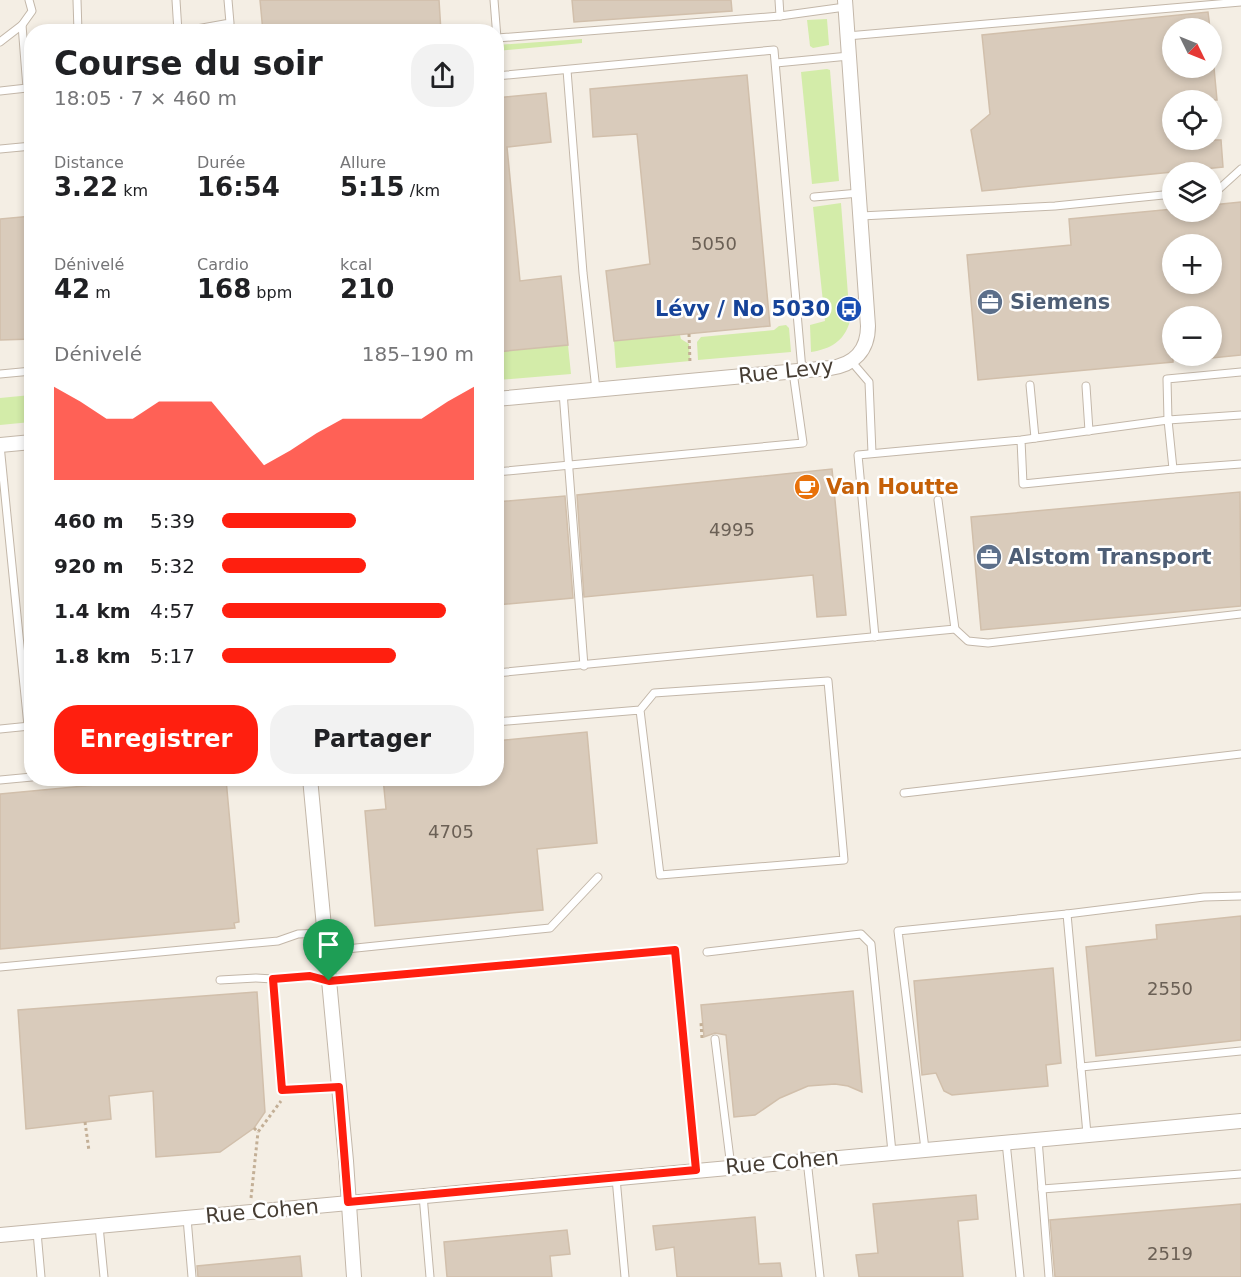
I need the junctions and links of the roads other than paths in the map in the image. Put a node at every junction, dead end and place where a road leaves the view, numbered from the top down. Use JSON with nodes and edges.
{"nodes":[{"id":1,"x":29,"y":0,"type":"edge"},
{"id":2,"x":77,"y":0,"type":"edge"},
{"id":3,"x":176,"y":0,"type":"edge"},
{"id":4,"x":228,"y":0,"type":"edge"},
{"id":5,"x":494,"y":0,"type":"edge"},
{"id":6,"x":779,"y":0,"type":"edge"},
{"id":7,"x":1241,"y":2,"type":"edge"},
{"id":8,"x":845,"y":3,"type":"edge"},
{"id":9,"x":780,"y":16,"type":"junction"},
{"id":10,"x":230,"y":23,"type":"joint"},
{"id":11,"x":78,"y":24,"type":"edge"},
{"id":12,"x":178,"y":24,"type":"edge"},
{"id":13,"x":224,"y":24,"type":"edge"},
{"id":14,"x":496,"y":24,"type":"edge"},
{"id":15,"x":22,"y":25,"type":"junction"},
{"id":16,"x":847,"y":36,"type":"junction"},
{"id":17,"x":504,"y":37,"type":"edge"},
{"id":18,"x":0,"y":42,"type":"edge"},
{"id":19,"x":24,"y":50,"type":"edge"},
{"id":20,"x":849,"y":56,"type":"junction"},
{"id":21,"x":776,"y":63,"type":"junction"},
{"id":22,"x":567,"y":70,"type":"junction"},
{"id":23,"x":504,"y":75,"type":"edge"},
{"id":24,"x":24,"y":88,"type":"edge"},
{"id":25,"x":0,"y":91,"type":"edge"},
{"id":26,"x":24,"y":147,"type":"edge"},
{"id":27,"x":0,"y":149,"type":"edge"},
{"id":28,"x":1241,"y":169,"type":"edge"},
{"id":29,"x":1222,"y":186,"type":"edge"},
{"id":30,"x":859,"y":193,"type":"junction"},
{"id":31,"x":1162,"y":195,"type":"edge"},
{"id":32,"x":814,"y":197,"type":"dead end"},
{"id":33,"x":861,"y":216,"type":"junction"},
{"id":34,"x":851,"y":361,"type":"junction"},
{"id":35,"x":798,"y":371,"type":"junction"},
{"id":36,"x":24,"y":372,"type":"edge"},
{"id":37,"x":1241,"y":372,"type":"edge"},
{"id":38,"x":0,"y":374,"type":"edge"},
{"id":39,"x":1030,"y":385,"type":"dead end"},
{"id":40,"x":1086,"y":386,"type":"dead end"},
{"id":41,"x":596,"y":390,"type":"junction"},
{"id":42,"x":563,"y":392,"type":"junction"},
{"id":43,"x":504,"y":398,"type":"edge"},
{"id":44,"x":1241,"y":415,"type":"edge"},
{"id":45,"x":1168,"y":420,"type":"junction"},
{"id":46,"x":1089,"y":431,"type":"junction"},
{"id":47,"x":1035,"y":438,"type":"junction"},
{"id":48,"x":1021,"y":440,"type":"junction"},
{"id":49,"x":24,"y":443,"type":"edge"},
{"id":50,"x":0,"y":445,"type":"edge"},
{"id":51,"x":872,"y":453,"type":"junction"},
{"id":52,"x":568,"y":464,"type":"junction"},
{"id":53,"x":1241,"y":464,"type":"edge"},
{"id":54,"x":1173,"y":469,"type":"junction"},
{"id":55,"x":504,"y":471,"type":"edge"},
{"id":56,"x":938,"y":500,"type":"dead end"},
{"id":57,"x":1241,"y":614,"type":"edge"},
{"id":58,"x":955,"y":629,"type":"junction"},
{"id":59,"x":875,"y":637,"type":"junction"},
{"id":60,"x":584,"y":666,"type":"junction"},
{"id":61,"x":24,"y":670,"type":"edge"},
{"id":62,"x":504,"y":672,"type":"edge"},
{"id":63,"x":640,"y":710,"type":"junction"},
{"id":64,"x":504,"y":722,"type":"edge"},
{"id":65,"x":24,"y":727,"type":"edge"},
{"id":66,"x":0,"y":729,"type":"edge"},
{"id":67,"x":1241,"y":754,"type":"edge"},
{"id":68,"x":24,"y":778,"type":"edge"},
{"id":69,"x":0,"y":780,"type":"edge"},
{"id":70,"x":311,"y":786,"type":"edge"},
{"id":71,"x":904,"y":793,"type":"dead end"},
{"id":72,"x":598,"y":876,"type":"dead end"},
{"id":73,"x":1241,"y":896,"type":"edge"},
{"id":74,"x":1067,"y":914,"type":"junction"},
{"id":75,"x":325,"y":933,"type":"junction"},
{"id":76,"x":327,"y":951,"type":"junction"},
{"id":77,"x":707,"y":952,"type":"dead end"},
{"id":78,"x":0,"y":967,"type":"edge"},
{"id":79,"x":273,"y":979,"type":"junction"},
{"id":80,"x":220,"y":980,"type":"dead end"},
{"id":81,"x":329,"y":981,"type":"junction"},
{"id":82,"x":715,"y":1039,"type":"dead end"},
{"id":83,"x":1241,"y":1051,"type":"edge"},
{"id":84,"x":1081,"y":1067,"type":"junction"},
{"id":85,"x":339,"y":1087,"type":"junction"},
{"id":86,"x":1241,"y":1121,"type":"edge"},
{"id":87,"x":1087,"y":1134,"type":"junction"},
{"id":88,"x":1038,"y":1139,"type":"junction"},
{"id":89,"x":1006,"y":1142,"type":"junction"},
{"id":90,"x":925,"y":1149,"type":"junction"},
{"id":91,"x":892,"y":1152,"type":"junction"},
{"id":92,"x":807,"y":1160,"type":"junction"},
{"id":93,"x":731,"y":1167,"type":"junction"},
{"id":94,"x":696,"y":1170,"type":"junction"},
{"id":95,"x":1241,"y":1173,"type":"edge"},
{"id":96,"x":616,"y":1177,"type":"junction"},
{"id":97,"x":1042,"y":1189,"type":"junction"},
{"id":98,"x":423,"y":1195,"type":"junction"},
{"id":99,"x":348,"y":1202,"type":"junction"},
{"id":100,"x":187,"y":1218,"type":"junction"},
{"id":101,"x":99,"y":1226,"type":"junction"},
{"id":102,"x":37,"y":1232,"type":"junction"},
{"id":103,"x":0,"y":1235,"type":"edge"},
{"id":104,"x":40,"y":1277,"type":"edge"},
{"id":105,"x":104,"y":1277,"type":"edge"},
{"id":106,"x":192,"y":1277,"type":"edge"},
{"id":107,"x":354,"y":1277,"type":"edge"},
{"id":108,"x":430,"y":1277,"type":"edge"},
{"id":109,"x":625,"y":1277,"type":"edge"},
{"id":110,"x":820,"y":1277,"type":"edge"},
{"id":111,"x":1020,"y":1277,"type":"edge"},
{"id":112,"x":1049,"y":1277,"type":"edge"}],
"edges":[{"from":1,"to":15,"type":"lane"},
{"from":2,"to":11,"type":"lane"},
{"from":3,"to":12,"type":"lane"},
{"from":4,"to":10,"type":"lane"},
{"from":5,"to":14,"type":"lane"},
{"from":6,"to":9,"type":"lane"},
{"from":7,"to":16,"type":"lane"},
{"from":8,"to":9,"type":"lane"},
{"from":8,"to":16,"type":"street","name":"Rue Levy"},
{"from":9,"to":17,"type":"lane"},
{"from":10,"to":13,"type":"lane"},
{"from":15,"to":18,"type":"lane"},
{"from":15,"to":19,"type":"lane"},
{"from":16,"to":20,"type":"street","name":"Rue Levy"},
{"from":20,"to":21,"type":"lane"},
{"from":20,"to":30,"type":"street","name":"Rue Levy"},
{"from":21,"to":22,"type":"lane"},
{"from":21,"to":35,"type":"lane"},
{"from":22,"to":23,"type":"lane"},
{"from":22,"to":41,"type":"lane"},
{"from":24,"to":25,"type":"lane"},
{"from":26,"to":27,"type":"lane"},
{"from":28,"to":29,"type":"lane"},
{"from":30,"to":32,"type":"lane"},
{"from":30,"to":33,"type":"street","name":"Rue Levy"},
{"from":31,"to":33,"type":"lane"},
{"from":33,"to":34,"type":"street","name":"Rue Levy"},
{"from":34,"to":35,"type":"street","name":"Rue Levy"},
{"from":34,"to":51,"type":"lane"},
{"from":35,"to":41,"type":"street","name":"Rue Levy"},
{"from":35,"to":52,"type":"lane"},
{"from":36,"to":38,"type":"lane"},
{"from":37,"to":45,"type":"lane"},
{"from":39,"to":47,"type":"lane"},
{"from":40,"to":46,"type":"lane"},
{"from":41,"to":42,"type":"street","name":"Rue Levy"},
{"from":42,"to":43,"type":"street","name":"Rue Levy"},
{"from":42,"to":52,"type":"lane"},
{"from":44,"to":45,"type":"lane"},
{"from":45,"to":46,"type":"lane"},
{"from":45,"to":54,"type":"lane"},
{"from":46,"to":47,"type":"lane"},
{"from":47,"to":48,"type":"lane"},
{"from":48,"to":51,"type":"lane"},
{"from":48,"to":54,"type":"lane"},
{"from":49,"to":50,"type":"street"},
{"from":50,"to":61,"type":"lane"},
{"from":51,"to":59,"type":"lane"},
{"from":52,"to":55,"type":"lane"},
{"from":52,"to":60,"type":"lane"},
{"from":53,"to":54,"type":"lane"},
{"from":56,"to":58,"type":"lane"},
{"from":57,"to":58,"type":"lane"},
{"from":58,"to":59,"type":"lane"},
{"from":59,"to":60,"type":"lane"},
{"from":60,"to":62,"type":"lane"},
{"from":63,"to":63,"type":"lane"},
{"from":63,"to":64,"type":"lane"},
{"from":65,"to":66,"type":"lane"},
{"from":67,"to":71,"type":"lane"},
{"from":68,"to":69,"type":"lane"},
{"from":70,"to":75,"type":"street"},
{"from":72,"to":76,"type":"lane"},
{"from":73,"to":74,"type":"lane"},
{"from":74,"to":84,"type":"lane"},
{"from":74,"to":90,"type":"lane"},
{"from":75,"to":76,"type":"street"},
{"from":75,"to":78,"type":"lane"},
{"from":76,"to":81,"type":"street"},
{"from":77,"to":91,"type":"lane"},
{"from":79,"to":80,"type":"lane"},
{"from":79,"to":81,"type":"lane"},
{"from":79,"to":85,"type":"lane"},
{"from":81,"to":85,"type":"street"},
{"from":81,"to":94,"type":"lane"},
{"from":82,"to":93,"type":"lane"},
{"from":83,"to":84,"type":"lane"},
{"from":84,"to":87,"type":"lane"},
{"from":85,"to":99,"type":"street"},
{"from":86,"to":87,"type":"street","name":"Rue Cohen"},
{"from":87,"to":88,"type":"street","name":"Rue Cohen"},
{"from":88,"to":89,"type":"street","name":"Rue Cohen"},
{"from":88,"to":97,"type":"lane"},
{"from":89,"to":90,"type":"street","name":"Rue Cohen"},
{"from":89,"to":111,"type":"lane"},
{"from":90,"to":91,"type":"street","name":"Rue Cohen"},
{"from":91,"to":92,"type":"street","name":"Rue Cohen"},
{"from":92,"to":93,"type":"street","name":"Rue Cohen"},
{"from":92,"to":110,"type":"lane"},
{"from":93,"to":94,"type":"street","name":"Rue Cohen"},
{"from":94,"to":96,"type":"street","name":"Rue Cohen"},
{"from":95,"to":97,"type":"lane"},
{"from":96,"to":98,"type":"street","name":"Rue Cohen"},
{"from":96,"to":109,"type":"lane"},
{"from":97,"to":112,"type":"lane"},
{"from":98,"to":99,"type":"street","name":"Rue Cohen"},
{"from":98,"to":108,"type":"lane"},
{"from":99,"to":100,"type":"street","name":"Rue Cohen"},
{"from":99,"to":107,"type":"street"},
{"from":100,"to":101,"type":"street","name":"Rue Cohen"},
{"from":100,"to":106,"type":"lane"},
{"from":101,"to":102,"type":"street","name":"Rue Cohen"},
{"from":101,"to":105,"type":"lane"},
{"from":102,"to":103,"type":"street","name":"Rue Cohen"},
{"from":102,"to":104,"type":"lane"}]}
